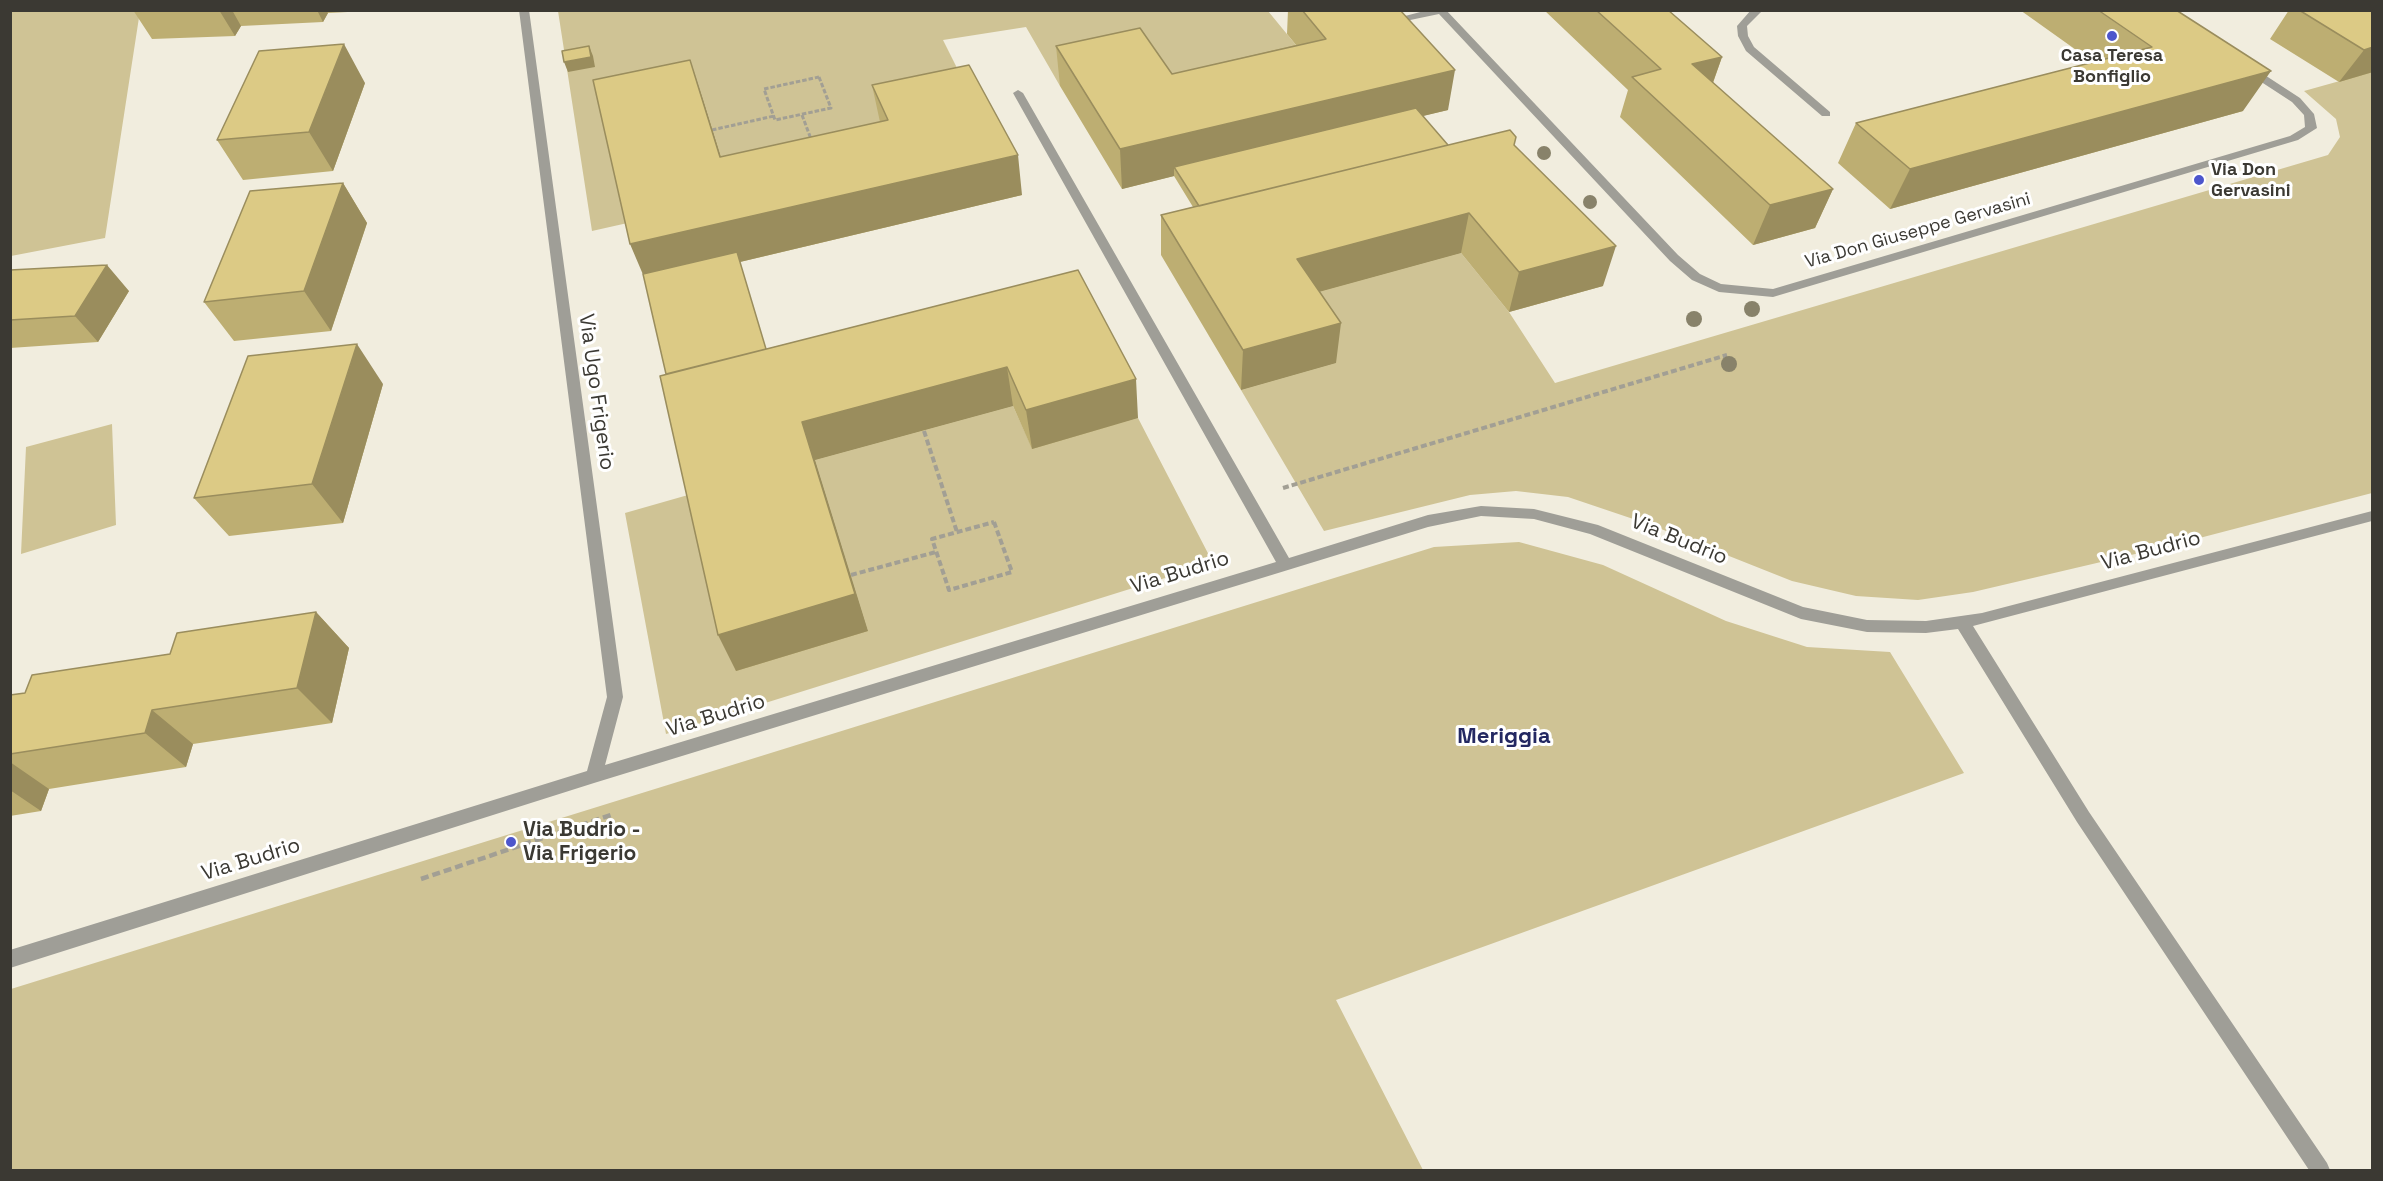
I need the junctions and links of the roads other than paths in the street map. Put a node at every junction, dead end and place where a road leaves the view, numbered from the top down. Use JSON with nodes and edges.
{"nodes":[{"id":1,"x":524,"y":10,"type":"edge"},
{"id":2,"x":1758,"y":10,"type":"edge"},
{"id":3,"x":1441,"y":11,"type":"edge"},
{"id":4,"x":1391,"y":21,"type":"edge"},
{"id":5,"x":2236,"y":62,"type":"edge"},
{"id":6,"x":1018,"y":93,"type":"dead end"},
{"id":7,"x":1826,"y":114,"type":"dead end"},
{"id":8,"x":2373,"y":516,"type":"edge"},
{"id":9,"x":1285,"y":564,"type":"junction"},
{"id":10,"x":1962,"y":622,"type":"junction"},
{"id":11,"x":594,"y":776,"type":"junction"},
{"id":12,"x":10,"y":959,"type":"edge"},
{"id":13,"x":2320,"y":1170,"type":"edge"}],
"edges":[{"from":1,"to":11,"type":"street","name":"Via Ugo Frigerio"},
{"from":2,"to":7,"type":"street"},
{"from":3,"to":4,"type":"street"},
{"from":3,"to":5,"type":"street","name":"Via Don Giuseppe Gervasini"},
{"from":6,"to":9,"type":"street"},
{"from":8,"to":10,"type":"street","name":"Via Budrio"},
{"from":9,"to":10,"type":"street","name":"Via Budrio"},
{"from":9,"to":11,"type":"street","name":"Via Budrio"},
{"from":10,"to":13,"type":"street"},
{"from":11,"to":12,"type":"street","name":"Via Budrio"}]}
